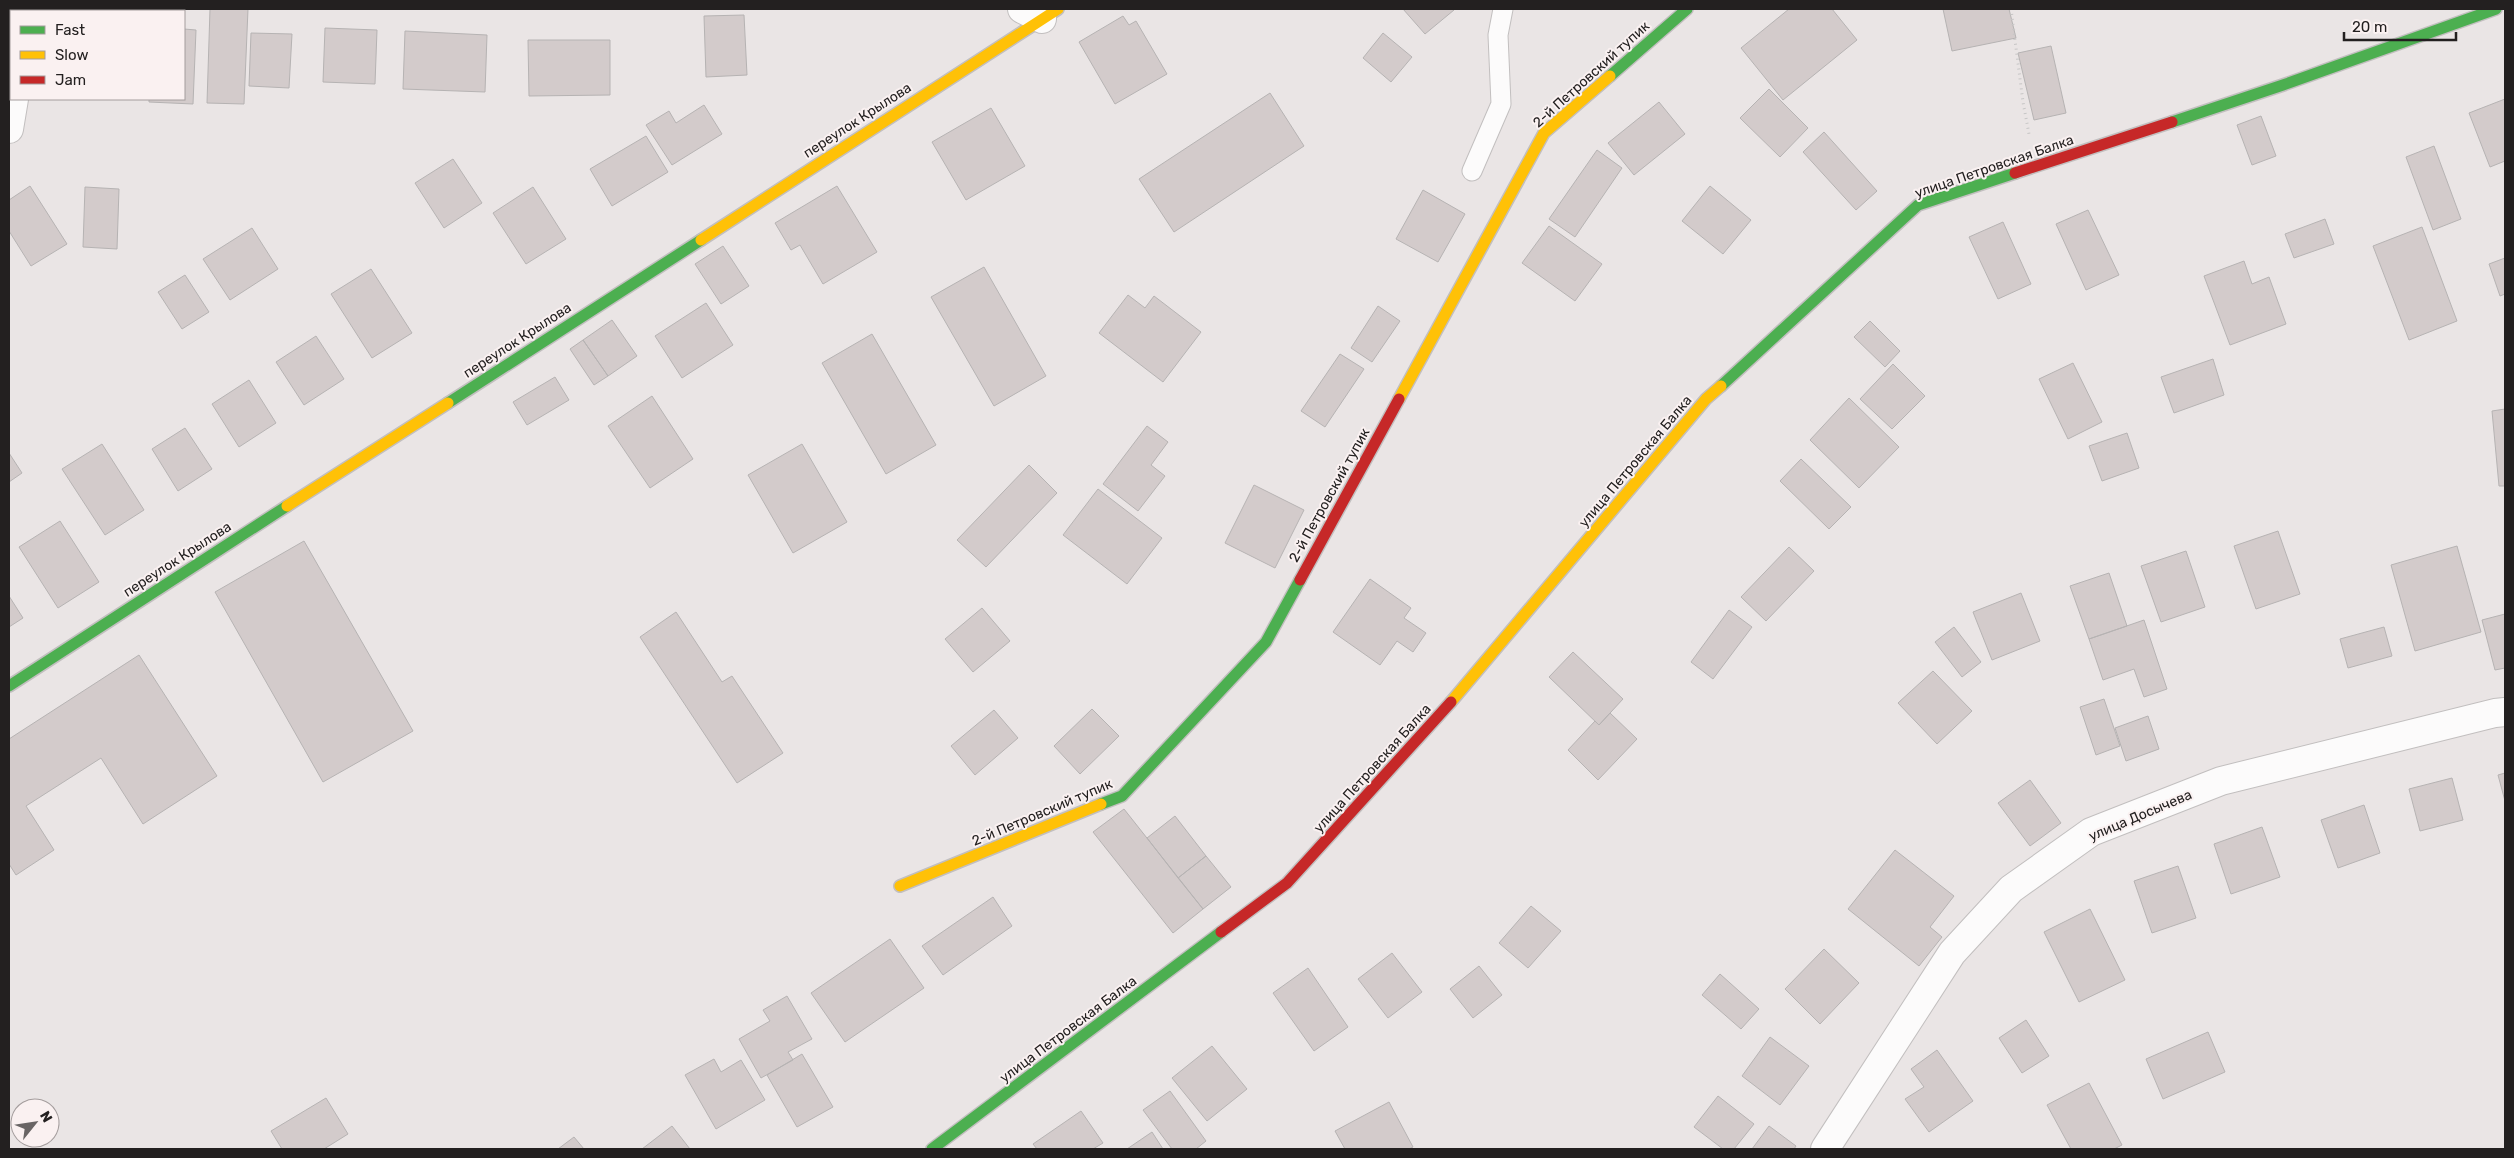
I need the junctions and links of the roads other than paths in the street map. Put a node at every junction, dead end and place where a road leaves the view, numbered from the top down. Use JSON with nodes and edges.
{"nodes":[{"id":1,"x":1503,"y":9,"type":"edge"},
{"id":2,"x":1687,"y":9,"type":"edge"},
{"id":3,"x":2496,"y":9,"type":"edge"},
{"id":4,"x":1040,"y":12,"type":"edge"},
{"id":5,"x":14,"y":100,"type":"edge"},
{"id":6,"x":9,"y":129,"type":"edge"},
{"id":7,"x":1472,"y":171,"type":"dead end"},
{"id":8,"x":9,"y":686,"type":"edge"},
{"id":9,"x":2505,"y":712,"type":"edge"},
{"id":10,"x":900,"y":886,"type":"dead end"},
{"id":11,"x":932,"y":1149,"type":"edge"},
{"id":12,"x":1825,"y":1149,"type":"edge"}],
"edges":[{"from":1,"to":7,"type":"lane"},
{"from":2,"to":10,"type":"street","name":"2-й Петровский тупик"},
{"from":3,"to":11,"type":"street","name":"улица Петровская Балка"},
{"from":4,"to":8,"type":"street","name":"переулок Крылова"},
{"from":5,"to":6,"type":"street"},
{"from":9,"to":12,"type":"street","name":"улица Досычева"}]}
